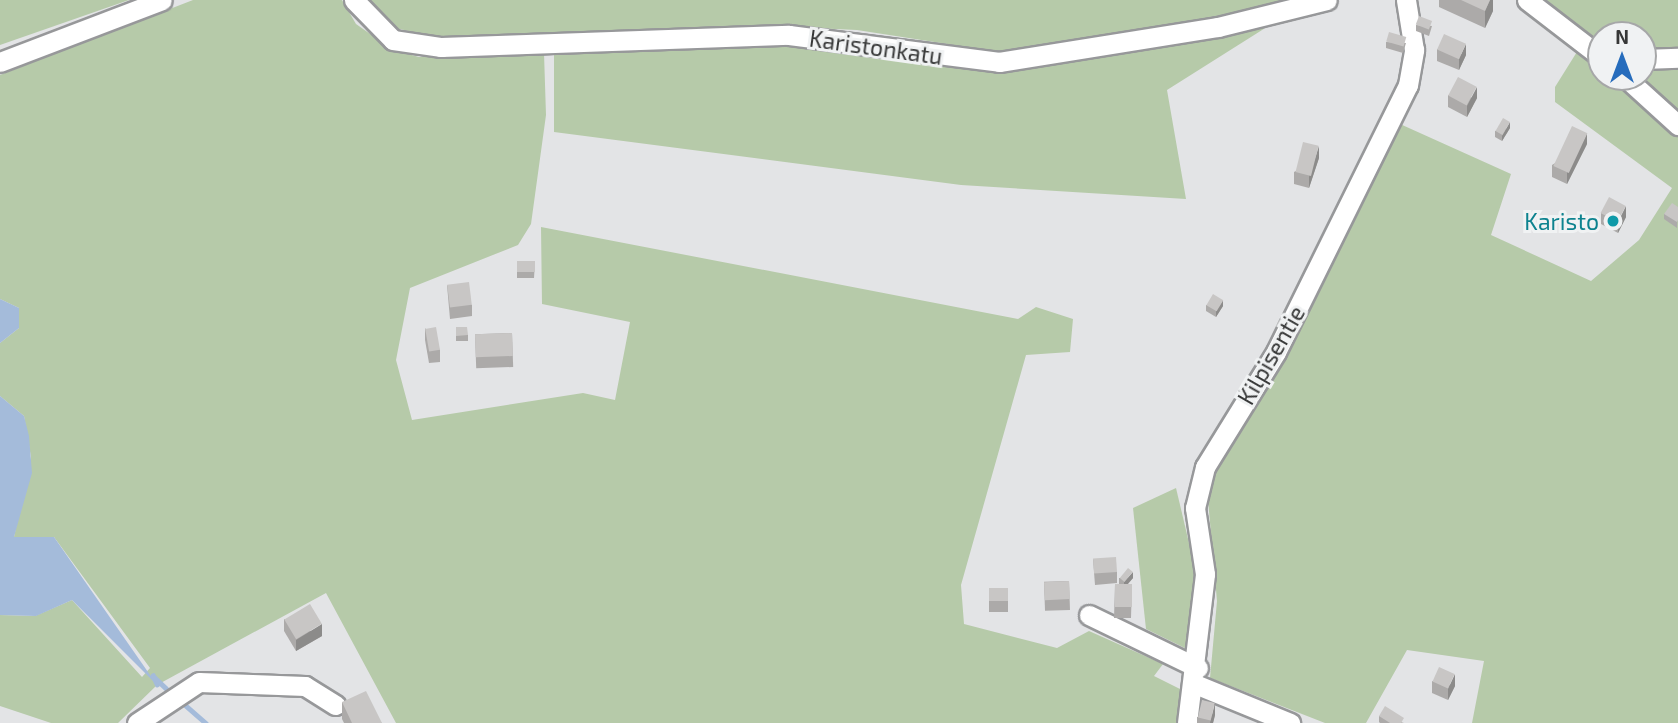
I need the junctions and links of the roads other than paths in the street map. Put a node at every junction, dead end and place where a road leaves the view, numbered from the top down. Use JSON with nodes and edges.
{"nodes":[{"id":1,"x":162,"y":0,"type":"edge"},
{"id":2,"x":354,"y":0,"type":"edge"},
{"id":3,"x":1327,"y":0,"type":"edge"},
{"id":4,"x":1406,"y":0,"type":"edge"},
{"id":5,"x":1527,"y":0,"type":"edge"},
{"id":6,"x":1587,"y":46,"type":"edge"},
{"id":7,"x":1678,"y":58,"type":"edge"},
{"id":8,"x":1657,"y":59,"type":"edge"},
{"id":9,"x":0,"y":62,"type":"edge"},
{"id":10,"x":1640,"y":91,"type":"edge"},
{"id":11,"x":1678,"y":125,"type":"edge"},
{"id":12,"x":1089,"y":615,"type":"dead end"},
{"id":13,"x":1196,"y":676,"type":"junction"},
{"id":14,"x":335,"y":705,"type":"dead end"},
{"id":15,"x":137,"y":723,"type":"edge"},
{"id":16,"x":1186,"y":723,"type":"edge"},
{"id":17,"x":1290,"y":723,"type":"edge"}],
"edges":[{"from":1,"to":9,"type":"street"},
{"from":2,"to":3,"type":"street","name":"Karistonkatu"},
{"from":4,"to":13,"type":"street","name":"Kilpisentie"},
{"from":5,"to":6,"type":"street"},
{"from":7,"to":8,"type":"street"},
{"from":10,"to":11,"type":"street"},
{"from":12,"to":13,"type":"street"},
{"from":13,"to":16,"type":"street","name":"Kilpisentie"},
{"from":13,"to":17,"type":"street"},
{"from":14,"to":15,"type":"street"}]}
